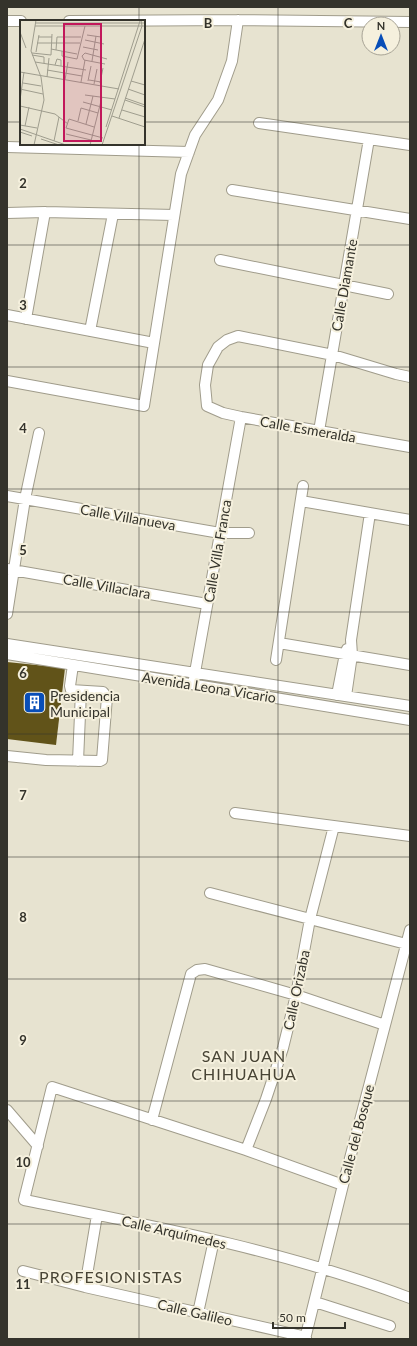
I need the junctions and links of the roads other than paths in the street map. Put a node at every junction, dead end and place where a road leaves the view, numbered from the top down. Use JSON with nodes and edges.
{"nodes":[{"id":1,"x":238,"y":20,"type":"junction"},
{"id":2,"x":7,"y":21,"type":"edge"},
{"id":3,"x":20,"y":21,"type":"edge"},
{"id":4,"x":145,"y":21,"type":"edge"},
{"id":5,"x":410,"y":22,"type":"edge"},
{"id":6,"x":259,"y":123,"type":"dead end"},
{"id":7,"x":369,"y":139,"type":"junction"},
{"id":8,"x":410,"y":145,"type":"edge"},
{"id":9,"x":7,"y":147,"type":"edge"},
{"id":10,"x":189,"y":152,"type":"junction"},
{"id":11,"x":232,"y":190,"type":"dead end"},
{"id":12,"x":357,"y":211,"type":"junction"},
{"id":13,"x":45,"y":212,"type":"junction"},
{"id":14,"x":7,"y":213,"type":"edge"},
{"id":15,"x":113,"y":214,"type":"junction"},
{"id":16,"x":174,"y":215,"type":"junction"},
{"id":17,"x":410,"y":219,"type":"edge"},
{"id":18,"x":220,"y":260,"type":"dead end"},
{"id":19,"x":345,"y":285,"type":"junction"},
{"id":20,"x":388,"y":294,"type":"dead end"},
{"id":21,"x":7,"y":315,"type":"edge"},
{"id":22,"x":26,"y":319,"type":"junction"},
{"id":23,"x":90,"y":331,"type":"junction"},
{"id":24,"x":154,"y":343,"type":"junction"},
{"id":25,"x":333,"y":355,"type":"junction"},
{"id":26,"x":410,"y":377,"type":"edge"},
{"id":27,"x":7,"y":381,"type":"edge"},
{"id":28,"x":241,"y":417,"type":"junction"},
{"id":29,"x":319,"y":431,"type":"junction"},
{"id":30,"x":39,"y":433,"type":"dead end"},
{"id":31,"x":410,"y":446,"type":"edge"},
{"id":32,"x":303,"y":486,"type":"dead end"},
{"id":33,"x":7,"y":496,"type":"edge"},
{"id":34,"x":25,"y":499,"type":"junction"},
{"id":35,"x":301,"y":502,"type":"junction"},
{"id":36,"x":370,"y":513,"type":"junction"},
{"id":37,"x":410,"y":520,"type":"edge"},
{"id":38,"x":220,"y":532,"type":"junction"},
{"id":39,"x":249,"y":533,"type":"dead end"},
{"id":40,"x":10,"y":570,"type":"edge"},
{"id":41,"x":208,"y":604,"type":"junction"},
{"id":42,"x":7,"y":614,"type":"edge"},
{"id":43,"x":279,"y":643,"type":"junction"},
{"id":44,"x":7,"y":644,"type":"edge"},
{"id":45,"x":7,"y":654,"type":"edge"},
{"id":46,"x":348,"y":655,"type":"junction"},
{"id":47,"x":276,"y":660,"type":"dead end"},
{"id":48,"x":73,"y":665,"type":"junction"},
{"id":49,"x":410,"y":666,"type":"edge"},
{"id":50,"x":195,"y":672,"type":"junction"},
{"id":51,"x":193,"y":684,"type":"junction"},
{"id":52,"x":81,"y":691,"type":"junction"},
{"id":53,"x":342,"y":695,"type":"junction"},
{"id":54,"x":410,"y":706,"type":"edge"},
{"id":55,"x":410,"y":720,"type":"edge"},
{"id":56,"x":7,"y":756,"type":"edge"},
{"id":57,"x":78,"y":761,"type":"junction"},
{"id":58,"x":235,"y":814,"type":"dead end"},
{"id":59,"x":334,"y":826,"type":"junction"},
{"id":60,"x":410,"y":836,"type":"edge"},
{"id":61,"x":210,"y":893,"type":"dead end"},
{"id":62,"x":310,"y":919,"type":"junction"},
{"id":63,"x":410,"y":930,"type":"edge"},
{"id":64,"x":408,"y":945,"type":"edge"},
{"id":65,"x":296,"y":995,"type":"junction"},
{"id":66,"x":385,"y":1025,"type":"junction"},
{"id":67,"x":7,"y":1110,"type":"edge"},
{"id":68,"x":152,"y":1120,"type":"junction"},
{"id":69,"x":38,"y":1146,"type":"junction"},
{"id":70,"x":246,"y":1150,"type":"junction"},
{"id":71,"x":343,"y":1185,"type":"junction"},
{"id":72,"x":97,"y":1215,"type":"junction"},
{"id":73,"x":214,"y":1240,"type":"junction"},
{"id":74,"x":323,"y":1269,"type":"junction"},
{"id":75,"x":23,"y":1271,"type":"dead end"},
{"id":76,"x":84,"y":1287,"type":"junction"},
{"id":77,"x":410,"y":1298,"type":"edge"},
{"id":78,"x":315,"y":1302,"type":"junction"},
{"id":79,"x":198,"y":1313,"type":"junction"},
{"id":80,"x":390,"y":1326,"type":"dead end"},
{"id":81,"x":305,"y":1338,"type":"edge"}],
"edges":[{"from":1,"to":4,"type":"street"},
{"from":1,"to":5,"type":"street"},
{"from":1,"to":10,"type":"street"},
{"from":2,"to":3,"type":"street"},
{"from":6,"to":7,"type":"street"},
{"from":7,"to":8,"type":"street"},
{"from":7,"to":12,"type":"street","name":"Calle Diamante"},
{"from":9,"to":10,"type":"street"},
{"from":10,"to":16,"type":"street"},
{"from":11,"to":12,"type":"street"},
{"from":12,"to":17,"type":"street"},
{"from":12,"to":19,"type":"street","name":"Calle Diamante"},
{"from":13,"to":14,"type":"street"},
{"from":13,"to":15,"type":"street"},
{"from":13,"to":22,"type":"street"},
{"from":15,"to":16,"type":"street"},
{"from":15,"to":23,"type":"street"},
{"from":16,"to":24,"type":"street"},
{"from":18,"to":19,"type":"street"},
{"from":19,"to":20,"type":"street"},
{"from":19,"to":25,"type":"street","name":"Calle Diamante"},
{"from":21,"to":22,"type":"street"},
{"from":22,"to":23,"type":"street"},
{"from":23,"to":24,"type":"street"},
{"from":24,"to":27,"type":"street"},
{"from":25,"to":26,"type":"street"},
{"from":25,"to":28,"type":"street","name":"Calle Esmeralda"},
{"from":25,"to":29,"type":"street","name":"Calle Diamante"},
{"from":28,"to":29,"type":"street","name":"Calle Esmeralda"},
{"from":28,"to":38,"type":"street","name":"Calle Villa Franca"},
{"from":29,"to":31,"type":"street","name":"Calle Esmeralda"},
{"from":30,"to":34,"type":"street"},
{"from":32,"to":35,"type":"street"},
{"from":33,"to":34,"type":"street","name":"Calle Villanueva"},
{"from":34,"to":38,"type":"street","name":"Calle Villanueva"},
{"from":34,"to":40,"type":"street"},
{"from":35,"to":36,"type":"street"},
{"from":35,"to":43,"type":"street"},
{"from":36,"to":37,"type":"street"},
{"from":36,"to":46,"type":"street"},
{"from":38,"to":39,"type":"street","name":"Calle Villanueva"},
{"from":38,"to":41,"type":"street","name":"Calle Villa Franca"},
{"from":40,"to":41,"type":"street","name":"Calle Villaclara"},
{"from":40,"to":42,"type":"street"},
{"from":41,"to":50,"type":"street","name":"Calle Villa Franca"},
{"from":43,"to":46,"type":"street"},
{"from":43,"to":47,"type":"street"},
{"from":44,"to":50,"type":"street","name":"Avenida Leona Vicario"},
{"from":45,"to":48,"type":"street","name":"Avenida Leona Vicario"},
{"from":46,"to":49,"type":"street"},
{"from":46,"to":53,"type":"street"},
{"from":48,"to":51,"type":"street","name":"Avenida Leona Vicario"},
{"from":48,"to":52,"type":"street"},
{"from":50,"to":51,"type":"street","name":"Calle Villa Franca"},
{"from":50,"to":53,"type":"street","name":"Avenida Leona Vicario"},
{"from":51,"to":55,"type":"street","name":"Avenida Leona Vicario"},
{"from":52,"to":57,"type":"street"},
{"from":52,"to":57,"type":"street"},
{"from":53,"to":54,"type":"street","name":"Avenida Leona Vicario"},
{"from":56,"to":57,"type":"street"},
{"from":58,"to":59,"type":"street"},
{"from":59,"to":60,"type":"street"},
{"from":59,"to":62,"type":"street","name":"Calle Orizaba"},
{"from":61,"to":62,"type":"street"},
{"from":62,"to":64,"type":"street"},
{"from":62,"to":65,"type":"street","name":"Calle Orizaba"},
{"from":63,"to":64,"type":"street","name":"Calle del Bosque"},
{"from":64,"to":66,"type":"street","name":"Calle del Bosque"},
{"from":65,"to":66,"type":"street"},
{"from":65,"to":68,"type":"street"},
{"from":65,"to":70,"type":"street","name":"Calle Orizaba"},
{"from":66,"to":71,"type":"street","name":"Calle del Bosque"},
{"from":67,"to":69,"type":"street"},
{"from":68,"to":69,"type":"street"},
{"from":68,"to":70,"type":"street"},
{"from":69,"to":72,"type":"street","name":"Calle Arquímedes"},
{"from":70,"to":71,"type":"street"},
{"from":71,"to":74,"type":"street","name":"Calle del Bosque"},
{"from":72,"to":73,"type":"street","name":"Calle Arquímedes"},
{"from":72,"to":76,"type":"street"},
{"from":73,"to":74,"type":"street","name":"Calle Arquímedes"},
{"from":73,"to":79,"type":"street"},
{"from":74,"to":77,"type":"street","name":"Calle Arquímedes"},
{"from":74,"to":78,"type":"street","name":"Calle del Bosque"},
{"from":75,"to":76,"type":"street","name":"Calle Galileo"},
{"from":76,"to":79,"type":"street","name":"Calle Galileo"},
{"from":78,"to":80,"type":"street"},
{"from":78,"to":81,"type":"street","name":"Calle del Bosque"},
{"from":79,"to":81,"type":"street","name":"Calle Galileo"}]}
